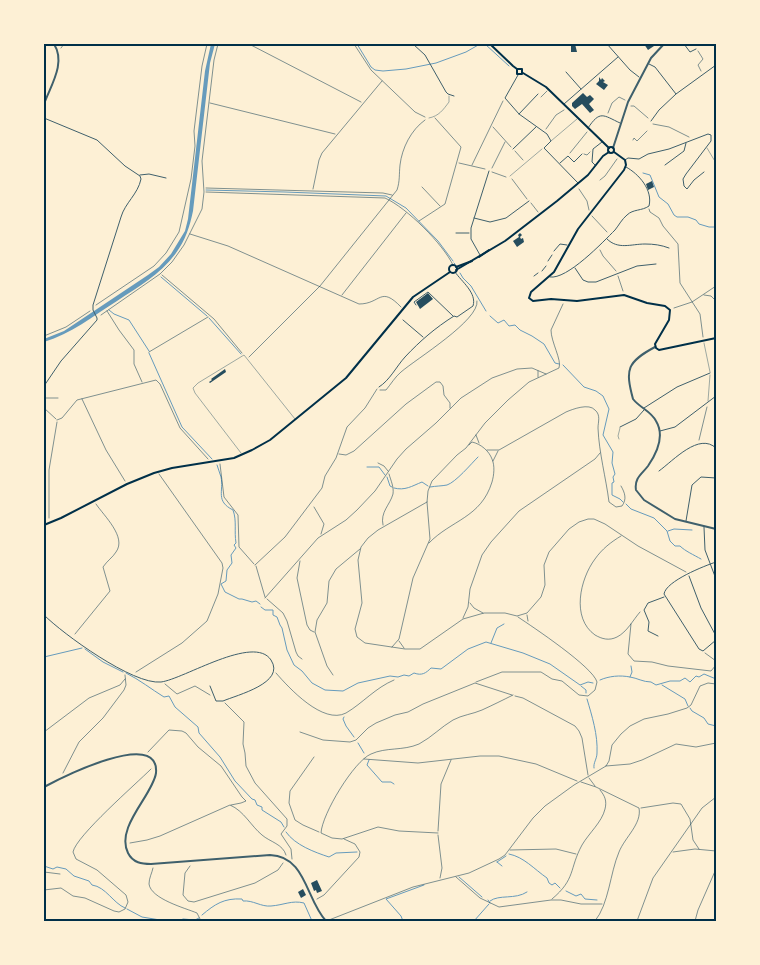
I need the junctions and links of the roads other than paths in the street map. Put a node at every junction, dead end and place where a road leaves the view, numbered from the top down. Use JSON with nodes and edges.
{"nodes":[{"id":1,"x":54,"y":44,"type":"edge"},
{"id":2,"x":413,"y":44,"type":"edge"},
{"id":3,"x":490,"y":44,"type":"edge"},
{"id":4,"x":607,"y":44,"type":"edge"},
{"id":5,"x":664,"y":44,"type":"edge"},
{"id":6,"x":684,"y":44,"type":"edge"},
{"id":7,"x":696,"y":49,"type":"road end"},
{"id":8,"x":618,"y":57,"type":"junction"},
{"id":9,"x":648,"y":64,"type":"junction"},
{"id":10,"x":716,"y":65,"type":"edge"},
{"id":11,"x":517,"y":69,"type":"junction"},
{"id":12,"x":566,"y":72,"type":"dead end"},
{"id":13,"x":523,"y":73,"type":"junction"},
{"id":14,"x":518,"y":75,"type":"junction"},
{"id":15,"x":641,"y":78,"type":"junction"},
{"id":16,"x":581,"y":90,"type":"junction"},
{"id":17,"x":448,"y":94,"type":"junction"},
{"id":18,"x":538,"y":94,"type":"road end"},
{"id":19,"x":676,"y":94,"type":"junction"},
{"id":20,"x":454,"y":96,"type":"dead end"},
{"id":21,"x":44,"y":104,"type":"edge"},
{"id":22,"x":564,"y":104,"type":"junction"},
{"id":23,"x":519,"y":114,"type":"junction"},
{"id":24,"x":44,"y":118,"type":"edge"},
{"id":25,"x":429,"y":118,"type":"road end"},
{"id":26,"x":578,"y":118,"type":"junction"},
{"id":27,"x":651,"y":121,"type":"road end"},
{"id":28,"x":620,"y":123,"type":"junction"},
{"id":29,"x":536,"y":127,"type":"junction"},
{"id":30,"x":589,"y":128,"type":"junction"},
{"id":31,"x":552,"y":141,"type":"junction"},
{"id":32,"x":602,"y":141,"type":"junction"},
{"id":33,"x":686,"y":143,"type":"junction"},
{"id":34,"x":544,"y":148,"type":"junction"},
{"id":35,"x":609,"y":148,"type":"junction"},
{"id":36,"x":613,"y":148,"type":"junction"},
{"id":37,"x":707,"y":148,"type":"junction"},
{"id":38,"x":513,"y":149,"type":"road end"},
{"id":39,"x":609,"y":152,"type":"junction"},
{"id":40,"x":614,"y":152,"type":"junction"},
{"id":41,"x":582,"y":154,"type":"road end"},
{"id":42,"x":625,"y":160,"type":"junction"},
{"id":43,"x":716,"y":163,"type":"edge"},
{"id":44,"x":560,"y":164,"type":"junction"},
{"id":45,"x":596,"y":165,"type":"junction"},
{"id":46,"x":665,"y":165,"type":"dead end"},
{"id":47,"x":626,"y":166,"type":"junction"},
{"id":48,"x":490,"y":171,"type":"road end"},
{"id":49,"x":704,"y":172,"type":"dead end"},
{"id":50,"x":139,"y":175,"type":"junction"},
{"id":51,"x":510,"y":176,"type":"road end"},
{"id":52,"x":166,"y":178,"type":"dead end"},
{"id":53,"x":579,"y":183,"type":"junction"},
{"id":54,"x":687,"y":189,"type":"junction"},
{"id":55,"x":690,"y":192,"type":"dead end"},
{"id":56,"x":529,"y":200,"type":"road end"},
{"id":57,"x":474,"y":218,"type":"junction"},
{"id":58,"x":470,"y":233,"type":"junction"},
{"id":59,"x":456,"y":234,"type":"dead end"},
{"id":60,"x":606,"y":238,"type":"junction"},
{"id":61,"x":568,"y":245,"type":"junction"},
{"id":62,"x":669,"y":248,"type":"dead end"},
{"id":63,"x":554,"y":251,"type":"dead end"},
{"id":64,"x":552,"y":255,"type":"dead end"},
{"id":65,"x":480,"y":256,"type":"junction"},
{"id":66,"x":472,"y":261,"type":"junction"},
{"id":67,"x":548,"y":262,"type":"dead end"},
{"id":68,"x":656,"y":264,"type":"dead end"},
{"id":69,"x":454,"y":266,"type":"junction"},
{"id":70,"x":546,"y":266,"type":"dead end"},
{"id":71,"x":574,"y":268,"type":"junction"},
{"id":72,"x":542,"y":270,"type":"dead end"},
{"id":73,"x":456,"y":271,"type":"junction"},
{"id":74,"x":450,"y":272,"type":"junction"},
{"id":75,"x":538,"y":273,"type":"dead end"},
{"id":76,"x":534,"y":276,"type":"dead end"},
{"id":77,"x":550,"y":276,"type":"junction"},
{"id":78,"x":416,"y":305,"type":"dead end"},
{"id":79,"x":454,"y":316,"type":"junction"},
{"id":80,"x":403,"y":320,"type":"dead end"},
{"id":81,"x":424,"y":337,"type":"junction"},
{"id":82,"x":716,"y":338,"type":"edge"},
{"id":83,"x":704,"y":341,"type":"junction"},
{"id":84,"x":655,"y":347,"type":"junction"},
{"id":85,"x":710,"y":373,"type":"junction"},
{"id":86,"x":44,"y":386,"type":"edge"},
{"id":87,"x":379,"y":387,"type":"road end"},
{"id":88,"x":716,"y":396,"type":"edge"},
{"id":89,"x":708,"y":403,"type":"junction"},
{"id":90,"x":644,"y":409,"type":"junction"},
{"id":91,"x":295,"y":420,"type":"junction"},
{"id":92,"x":620,"y":427,"type":"joint"},
{"id":93,"x":660,"y":431,"type":"junction"},
{"id":94,"x":619,"y":439,"type":"dead end"},
{"id":95,"x":716,"y":448,"type":"edge"},
{"id":96,"x":242,"y":455,"type":"junction"},
{"id":97,"x":659,"y":471,"type":"dead end"},
{"id":98,"x":716,"y":478,"type":"edge"},
{"id":99,"x":685,"y":522,"type":"junction"},
{"id":100,"x":44,"y":525,"type":"edge"},
{"id":101,"x":704,"y":526,"type":"junction"},
{"id":102,"x":716,"y":529,"type":"edge"},
{"id":103,"x":716,"y":562,"type":"edge"},
{"id":104,"x":710,"y":564,"type":"junction"},
{"id":105,"x":689,"y":574,"type":"junction"},
{"id":106,"x":716,"y":579,"type":"edge"},
{"id":107,"x":665,"y":597,"type":"junction"},
{"id":108,"x":44,"y":615,"type":"edge"},
{"id":109,"x":658,"y":636,"type":"dead end"},
{"id":110,"x":716,"y":636,"type":"edge"},
{"id":111,"x":716,"y":640,"type":"edge"},
{"id":112,"x":210,"y":686,"type":"dead end"},
{"id":113,"x":44,"y":787,"type":"edge"},
{"id":114,"x":325,"y":921,"type":"edge"}],
"edges":[{"from":1,"to":21,"type":"street"},
{"from":2,"to":17,"type":"street"},
{"from":3,"to":11,"type":"main road"},
{"from":4,"to":8,"type":"street"},
{"from":5,"to":9,"type":"street"},
{"from":6,"to":7,"type":"street"},
{"from":8,"to":15,"type":"street"},
{"from":8,"to":16,"type":"street"},
{"from":9,"to":15,"type":"street"},
{"from":9,"to":19,"type":"street"},
{"from":10,"to":19,"type":"street"},
{"from":11,"to":13,"type":"main road"},
{"from":11,"to":14,"type":"main road"},
{"from":12,"to":16,"type":"street"},
{"from":13,"to":14,"type":"main road"},
{"from":13,"to":22,"type":"main road"},
{"from":14,"to":23,"type":"street"},
{"from":15,"to":28,"type":"street"},
{"from":16,"to":22,"type":"street"},
{"from":17,"to":20,"type":"street"},
{"from":17,"to":25,"type":"lane"},
{"from":18,"to":23,"type":"street"},
{"from":19,"to":27,"type":"street"},
{"from":22,"to":26,"type":"main road"},
{"from":23,"to":29,"type":"street"},
{"from":24,"to":50,"type":"street"},
{"from":26,"to":30,"type":"main road"},
{"from":26,"to":31,"type":"lane"},
{"from":28,"to":30,"type":"street"},
{"from":28,"to":36,"type":"street"},
{"from":29,"to":31,"type":"street"},
{"from":29,"to":38,"type":"street"},
{"from":30,"to":32,"type":"main road"},
{"from":31,"to":34,"type":"street"},
{"from":32,"to":35,"type":"main road"},
{"from":32,"to":45,"type":"street"},
{"from":33,"to":37,"type":"street"},
{"from":33,"to":42,"type":"street"},
{"from":33,"to":46,"type":"street"},
{"from":34,"to":44,"type":"street"},
{"from":34,"to":51,"type":"lane"},
{"from":35,"to":36,"type":"main road"},
{"from":35,"to":39,"type":"main road"},
{"from":36,"to":40,"type":"main road"},
{"from":37,"to":43,"type":"lane"},
{"from":37,"to":54,"type":"street"},
{"from":39,"to":40,"type":"main road"},
{"from":39,"to":45,"type":"main road"},
{"from":40,"to":42,"type":"main road"},
{"from":41,"to":44,"type":"street"},
{"from":42,"to":47,"type":"main road"},
{"from":44,"to":53,"type":"street"},
{"from":45,"to":53,"type":"main road"},
{"from":47,"to":60,"type":"street"},
{"from":47,"to":61,"type":"main road"},
{"from":48,"to":57,"type":"street"},
{"from":49,"to":54,"type":"street"},
{"from":50,"to":52,"type":"street"},
{"from":50,"to":86,"type":"street"},
{"from":53,"to":65,"type":"main road"},
{"from":54,"to":55,"type":"street"},
{"from":56,"to":57,"type":"street"},
{"from":57,"to":58,"type":"street"},
{"from":58,"to":59,"type":"street"},
{"from":58,"to":65,"type":"street"},
{"from":60,"to":62,"type":"street"},
{"from":60,"to":71,"type":"street"},
{"from":61,"to":63,"type":"street"},
{"from":61,"to":77,"type":"main road"},
{"from":64,"to":67,"type":"street"},
{"from":65,"to":66,"type":"main road"},
{"from":66,"to":69,"type":"main road"},
{"from":66,"to":73,"type":"main road"},
{"from":68,"to":71,"type":"street"},
{"from":69,"to":73,"type":"main road"},
{"from":69,"to":74,"type":"main road"},
{"from":70,"to":72,"type":"street"},
{"from":71,"to":77,"type":"street"},
{"from":73,"to":74,"type":"main road"},
{"from":73,"to":79,"type":"street"},
{"from":74,"to":91,"type":"main road"},
{"from":75,"to":76,"type":"street"},
{"from":77,"to":84,"type":"main road"},
{"from":78,"to":79,"type":"street"},
{"from":79,"to":81,"type":"street"},
{"from":80,"to":81,"type":"street"},
{"from":81,"to":87,"type":"street"},
{"from":82,"to":83,"type":"main road"},
{"from":83,"to":84,"type":"main road"},
{"from":83,"to":85,"type":"lane"},
{"from":84,"to":90,"type":"street"},
{"from":85,"to":89,"type":"lane"},
{"from":85,"to":90,"type":"street"},
{"from":88,"to":89,"type":"street"},
{"from":89,"to":93,"type":"street"},
{"from":90,"to":92,"type":"street"},
{"from":90,"to":93,"type":"street"},
{"from":91,"to":96,"type":"main road"},
{"from":91,"to":96,"type":"lane"},
{"from":92,"to":94,"type":"lane"},
{"from":93,"to":99,"type":"street"},
{"from":95,"to":97,"type":"street"},
{"from":96,"to":100,"type":"main road"},
{"from":98,"to":99,"type":"street"},
{"from":99,"to":101,"type":"street"},
{"from":101,"to":102,"type":"street"},
{"from":101,"to":104,"type":"street"},
{"from":103,"to":104,"type":"street"},
{"from":104,"to":105,"type":"street"},
{"from":104,"to":106,"type":"street"},
{"from":105,"to":107,"type":"street"},
{"from":105,"to":110,"type":"street"},
{"from":107,"to":109,"type":"street"},
{"from":107,"to":111,"type":"street"},
{"from":108,"to":112,"type":"street"},
{"from":113,"to":114,"type":"street"}]}
